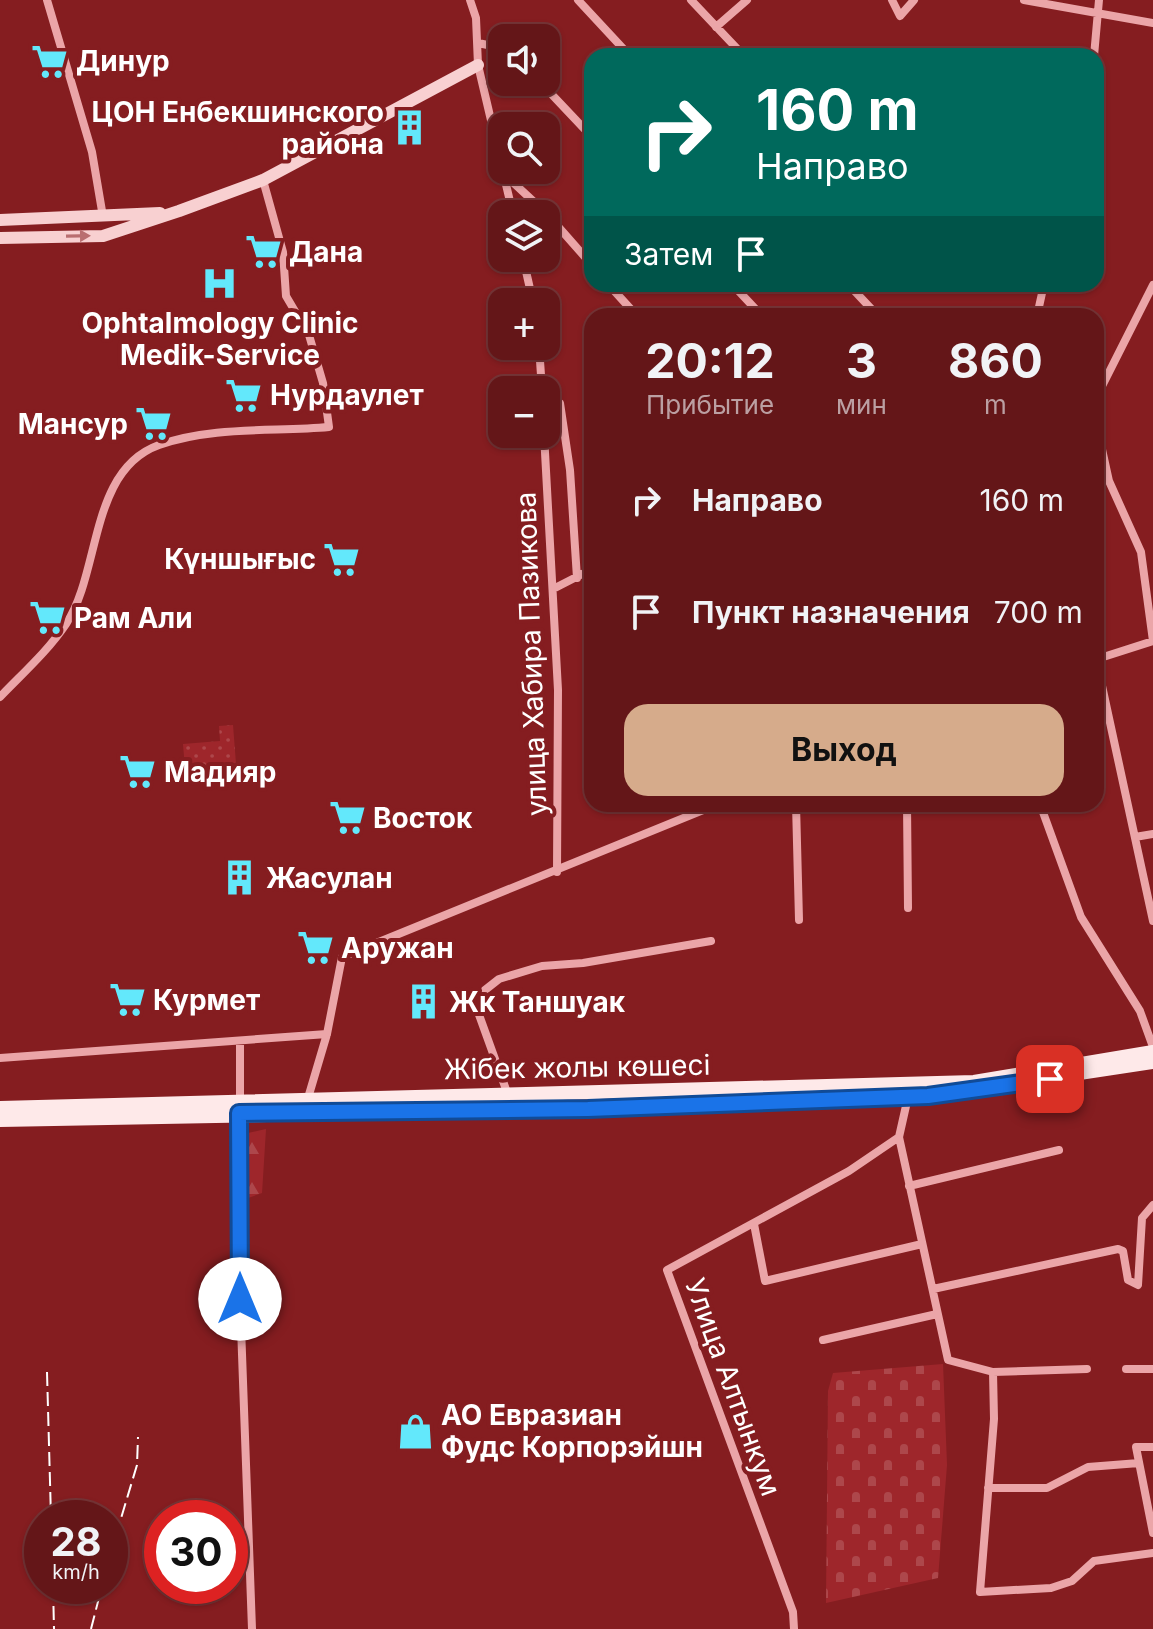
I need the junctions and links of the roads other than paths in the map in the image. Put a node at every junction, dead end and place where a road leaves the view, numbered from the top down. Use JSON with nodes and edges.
{"nodes":[{"id":1,"x":47,"y":0,"type":"edge"},
{"id":2,"x":470,"y":0,"type":"edge"},
{"id":3,"x":578,"y":0,"type":"edge"},
{"id":4,"x":691,"y":0,"type":"edge"},
{"id":5,"x":747,"y":0,"type":"edge"},
{"id":6,"x":892,"y":0,"type":"edge"},
{"id":7,"x":914,"y":0,"type":"edge"},
{"id":8,"x":1024,"y":0,"type":"edge"},
{"id":9,"x":1099,"y":0,"type":"edge"},
{"id":10,"x":1095,"y":15,"type":"junction"},
{"id":11,"x":1153,"y":23,"type":"edge"},
{"id":12,"x":716,"y":27,"type":"junction"},
{"id":13,"x":478,"y":43,"type":"junction"},
{"id":14,"x":488,"y":45,"type":"edge"},
{"id":15,"x":623,"y":48,"type":"edge"},
{"id":16,"x":736,"y":48,"type":"edge"},
{"id":17,"x":1094,"y":48,"type":"edge"},
{"id":18,"x":478,"y":65,"type":"junction"},
{"id":19,"x":553,"y":96,"type":"edge"},
{"id":20,"x":489,"y":112,"type":"edge"},
{"id":21,"x":584,"y":129,"type":"edge"},
{"id":22,"x":263,"y":180,"type":"junction"},
{"id":23,"x":517,"y":184,"type":"edge"},
{"id":24,"x":179,"y":211,"type":"junction"},
{"id":25,"x":103,"y":218,"type":"junction"},
{"id":26,"x":0,"y":220,"type":"edge"},
{"id":27,"x":0,"y":238,"type":"edge"},
{"id":28,"x":584,"y":256,"type":"edge"},
{"id":29,"x":1152,"y":289,"type":"edge"},
{"id":30,"x":615,"y":292,"type":"edge"},
{"id":31,"x":740,"y":292,"type":"edge"},
{"id":32,"x":856,"y":292,"type":"edge"},
{"id":33,"x":630,"y":308,"type":"edge"},
{"id":34,"x":754,"y":308,"type":"edge"},
{"id":35,"x":870,"y":308,"type":"edge"},
{"id":36,"x":1104,"y":382,"type":"edge"},
{"id":37,"x":560,"y":403,"type":"edge"},
{"id":38,"x":545,"y":448,"type":"edge"},
{"id":39,"x":1104,"y":458,"type":"edge"},
{"id":40,"x":584,"y":574,"type":"edge"},
{"id":41,"x":577,"y":578,"type":"junction"},
{"id":42,"x":553,"y":589,"type":"junction"},
{"id":43,"x":1153,"y":641,"type":"edge"},
{"id":44,"x":1104,"y":656,"type":"edge"},
{"id":45,"x":1104,"y":691,"type":"edge"},
{"id":46,"x":0,"y":697,"type":"edge"},
{"id":47,"x":699,"y":812,"type":"edge"},
{"id":48,"x":796,"y":812,"type":"edge"},
{"id":49,"x":907,"y":812,"type":"edge"},
{"id":50,"x":1043,"y":812,"type":"edge"},
{"id":51,"x":1153,"y":834,"type":"edge"},
{"id":52,"x":1135,"y":837,"type":"junction"},
{"id":53,"x":557,"y":872,"type":"junction"},
{"id":54,"x":908,"y":908,"type":"dead end"},
{"id":55,"x":799,"y":920,"type":"dead end"},
{"id":56,"x":1153,"y":921,"type":"edge"},
{"id":57,"x":711,"y":941,"type":"dead end"},
{"id":58,"x":327,"y":1034,"type":"junction"},
{"id":59,"x":240,"y":1042,"type":"junction"},
{"id":60,"x":1153,"y":1049,"type":"edge"},
{"id":61,"x":0,"y":1058,"type":"edge"},
{"id":62,"x":1153,"y":1062,"type":"edge"},
{"id":63,"x":508,"y":1096,"type":"junction"},
{"id":64,"x":908,"y":1097,"type":"junction"},
{"id":65,"x":308,"y":1098,"type":"junction"},
{"id":66,"x":239,"y":1107,"type":"junction"},
{"id":67,"x":0,"y":1108,"type":"edge"},
{"id":68,"x":0,"y":1120,"type":"edge"},
{"id":69,"x":899,"y":1137,"type":"junction"},
{"id":70,"x":1059,"y":1150,"type":"dead end"},
{"id":71,"x":909,"y":1186,"type":"junction"},
{"id":72,"x":1153,"y":1205,"type":"edge"},
{"id":73,"x":754,"y":1224,"type":"junction"},
{"id":74,"x":922,"y":1244,"type":"junction"},
{"id":75,"x":933,"y":1289,"type":"junction"},
{"id":76,"x":937,"y":1314,"type":"junction"},
{"id":77,"x":823,"y":1340,"type":"dead end"},
{"id":78,"x":1087,"y":1369,"type":"dead end"},
{"id":79,"x":1126,"y":1369,"type":"dead end"},
{"id":80,"x":1153,"y":1369,"type":"edge"},
{"id":81,"x":993,"y":1372,"type":"junction"},
{"id":82,"x":1153,"y":1447,"type":"edge"},
{"id":83,"x":1139,"y":1463,"type":"junction"},
{"id":84,"x":988,"y":1488,"type":"junction"},
{"id":85,"x":1153,"y":1533,"type":"edge"},
{"id":86,"x":1153,"y":1553,"type":"edge"},
{"id":87,"x":252,"y":1629,"type":"edge"},
{"id":88,"x":794,"y":1629,"type":"edge"}],
"edges":[{"from":1,"to":25,"type":"street"},
{"from":2,"to":13,"type":"street"},
{"from":3,"to":15,"type":"street"},
{"from":4,"to":12,"type":"street"},
{"from":5,"to":12,"type":"street"},
{"from":6,"to":7,"type":"street"},
{"from":8,"to":10,"type":"street"},
{"from":9,"to":10,"type":"street"},
{"from":10,"to":11,"type":"street"},
{"from":10,"to":17,"type":"street"},
{"from":12,"to":16,"type":"street"},
{"from":13,"to":14,"type":"street"},
{"from":13,"to":18,"type":"street"},
{"from":18,"to":20,"type":"street"},
{"from":18,"to":22,"type":"street"},
{"from":19,"to":21,"type":"street"},
{"from":22,"to":24,"type":"street"},
{"from":22,"to":46,"type":"street"},
{"from":23,"to":28,"type":"street"},
{"from":24,"to":25,"type":"street"},
{"from":27,"to":24,"type":"street","one_way":true},
{"from":25,"to":26,"type":"street"},
{"from":29,"to":36,"type":"street"},
{"from":30,"to":33,"type":"street"},
{"from":31,"to":34,"type":"street"},
{"from":32,"to":35,"type":"street"},
{"from":37,"to":41,"type":"street"},
{"from":38,"to":42,"type":"street","name":"улица Хабира Пазикова"},
{"from":39,"to":43,"type":"street"},
{"from":40,"to":41,"type":"street"},
{"from":41,"to":42,"type":"street"},
{"from":42,"to":53,"type":"street","name":"улица Хабира Пазикова"},
{"from":43,"to":44,"type":"street"},
{"from":45,"to":52,"type":"street"},
{"from":47,"to":53,"type":"street"},
{"from":48,"to":55,"type":"street"},
{"from":49,"to":54,"type":"street"},
{"from":50,"to":60,"type":"street"},
{"from":51,"to":52,"type":"street"},
{"from":52,"to":56,"type":"street"},
{"from":53,"to":58,"type":"street"},
{"from":57,"to":63,"type":"street"},
{"from":58,"to":59,"type":"street"},
{"from":58,"to":65,"type":"street"},
{"from":59,"to":61,"type":"street"},
{"from":59,"to":66,"type":"street"},
{"from":60,"to":63,"type":"main road","name":"Жібек жолы көшесі"},
{"from":62,"to":64,"type":"main road","name":"Жібек жолы көшесі"},
{"from":63,"to":65,"type":"main road","name":"Жібек жолы көшесі"},
{"from":64,"to":66,"type":"main road","name":"Жібек жолы көшесі"},
{"from":64,"to":69,"type":"street"},
{"from":65,"to":66,"type":"main road","name":"Жібек жолы көшесі"},
{"from":66,"to":67,"type":"main road","name":"Жібек жолы көшесі"},
{"from":66,"to":68,"type":"main road","name":"Жібек жолы көшесі"},
{"from":66,"to":87,"type":"street"},
{"from":69,"to":71,"type":"street"},
{"from":69,"to":73,"type":"street","name":"Улица Алтынкум"},
{"from":70,"to":71,"type":"street"},
{"from":71,"to":74,"type":"street"},
{"from":72,"to":75,"type":"street"},
{"from":73,"to":74,"type":"street"},
{"from":73,"to":88,"type":"street","name":"Улица Алтынкум"},
{"from":74,"to":75,"type":"street"},
{"from":75,"to":76,"type":"street"},
{"from":76,"to":77,"type":"street"},
{"from":76,"to":81,"type":"street"},
{"from":78,"to":81,"type":"street"},
{"from":79,"to":80,"type":"street"},
{"from":81,"to":84,"type":"street"},
{"from":82,"to":83,"type":"street"},
{"from":83,"to":84,"type":"street"},
{"from":83,"to":85,"type":"street"},
{"from":84,"to":86,"type":"street"}]}
